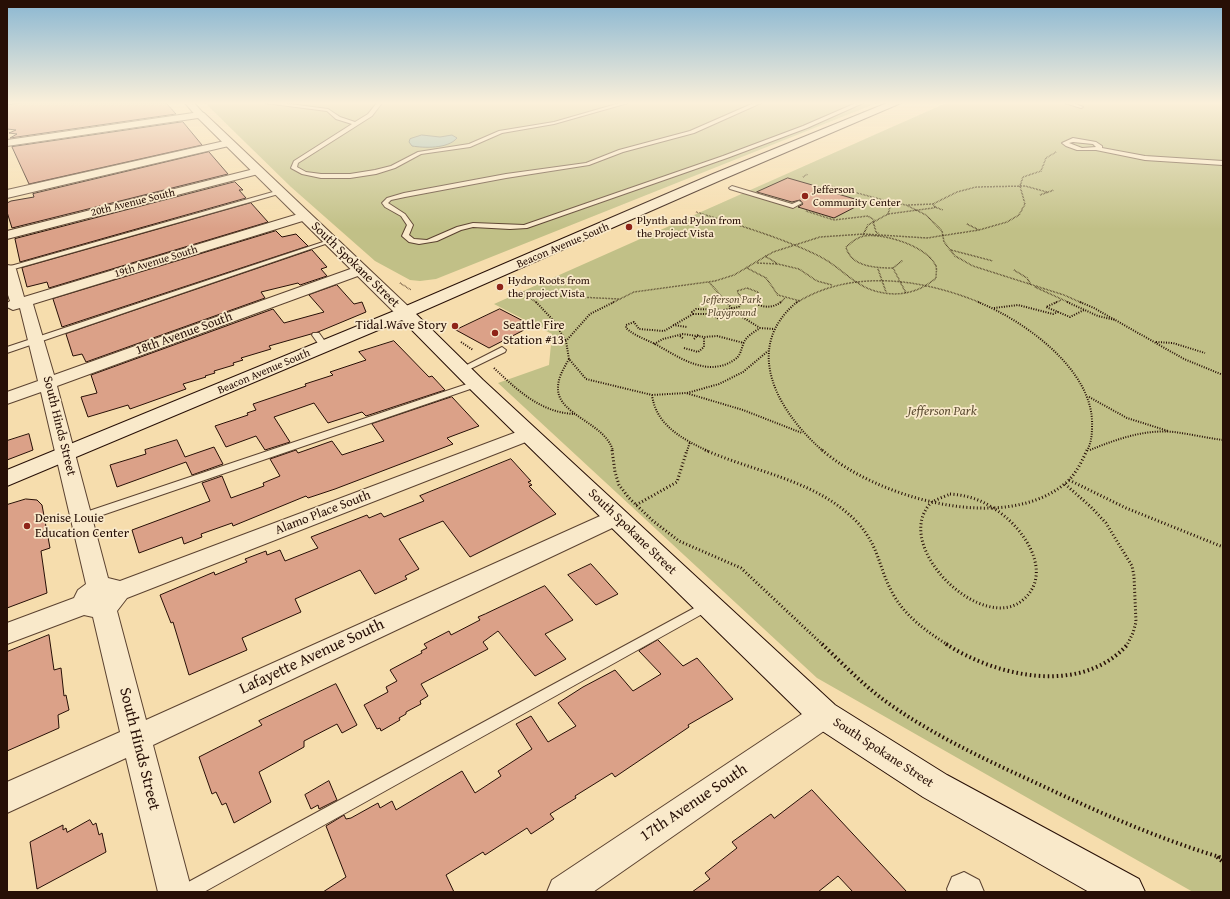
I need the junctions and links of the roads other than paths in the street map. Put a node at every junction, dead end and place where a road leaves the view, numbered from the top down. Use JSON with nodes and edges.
{"nodes":[{"id":1,"x":216,"y":145,"type":"edge"},
{"id":2,"x":232,"y":145,"type":"edge"},
{"id":3,"x":323,"y":145,"type":"edge"},
{"id":4,"x":470,"y":145,"type":"edge"},
{"id":5,"x":644,"y":145,"type":"edge"},
{"id":6,"x":758,"y":145,"type":"edge"},
{"id":7,"x":795,"y":145,"type":"edge"},
{"id":8,"x":1068,"y":145,"type":"edge"},
{"id":9,"x":1099,"y":145,"type":"edge"},
{"id":10,"x":1098,"y":149,"type":"junction"},
{"id":11,"x":1223,"y":162,"type":"edge"},
{"id":12,"x":258,"y":171,"type":"junction"},
{"id":13,"x":732,"y":188,"type":"dead end"},
{"id":14,"x":280,"y":192,"type":"junction"},
{"id":15,"x":7,"y":194,"type":"edge"},
{"id":16,"x":799,"y":203,"type":"dead end"},
{"id":17,"x":304,"y":216,"type":"junction"},
{"id":18,"x":7,"y":235,"type":"edge"},
{"id":19,"x":331,"y":241,"type":"junction"},
{"id":20,"x":8,"y":269,"type":"edge"},
{"id":21,"x":361,"y":270,"type":"junction"},
{"id":22,"x":15,"y":305,"type":"edge"},
{"id":23,"x":405,"y":313,"type":"junction"},
{"id":24,"x":37,"y":340,"type":"junction"},
{"id":25,"x":7,"y":350,"type":"edge"},
{"id":26,"x":502,"y":350,"type":"dead end"},
{"id":27,"x":468,"y":377,"type":"junction"},
{"id":28,"x":48,"y":383,"type":"junction"},
{"id":29,"x":7,"y":398,"type":"edge"},
{"id":30,"x":529,"y":434,"type":"junction"},
{"id":31,"x":66,"y":454,"type":"junction"},
{"id":32,"x":7,"y":479,"type":"edge"},
{"id":33,"x":627,"y":506,"type":"junction"},
{"id":34,"x":81,"y":518,"type":"junction"},
{"id":35,"x":101,"y":598,"type":"junction"},
{"id":36,"x":709,"y":604,"type":"junction"},
{"id":37,"x":7,"y":634,"type":"edge"},
{"id":38,"x":824,"y":715,"type":"junction"},
{"id":39,"x":136,"y":739,"type":"junction"},
{"id":40,"x":7,"y":798,"type":"edge"},
{"id":41,"x":175,"y":892,"type":"edge"},
{"id":42,"x":186,"y":892,"type":"edge"},
{"id":43,"x":564,"y":892,"type":"edge"},
{"id":44,"x":1126,"y":892,"type":"edge"}],
"edges":[{"from":1,"to":15,"type":"street"},
{"from":2,"to":12,"type":"main road","name":"South Spokane Street"},
{"from":3,"to":4,"type":"lane"},
{"from":5,"to":6,"type":"lane"},
{"from":7,"to":23,"type":"main road","name":"Beacon Avenue South"},
{"from":8,"to":10,"type":"lane"},
{"from":9,"to":10,"type":"lane"},
{"from":10,"to":11,"type":"lane"},
{"from":12,"to":14,"type":"main road","name":"South Spokane Street"},
{"from":12,"to":18,"type":"street","name":"20th Avenue South"},
{"from":13,"to":16,"type":"lane"},
{"from":14,"to":17,"type":"main road","name":"South Spokane Street"},
{"from":14,"to":20,"type":"lane"},
{"from":17,"to":19,"type":"main road","name":"South Spokane Street"},
{"from":17,"to":22,"type":"street","name":"19th Avenue South"},
{"from":19,"to":21,"type":"main road","name":"South Spokane Street"},
{"from":19,"to":24,"type":"lane"},
{"from":20,"to":22,"type":"street","name":"South Hinds Street"},
{"from":21,"to":23,"type":"main road","name":"South Spokane Street"},
{"from":21,"to":28,"type":"street","name":"18th Avenue South"},
{"from":22,"to":24,"type":"street","name":"South Hinds Street"},
{"from":23,"to":27,"type":"main road","name":"South Spokane Street"},
{"from":23,"to":31,"type":"main road","name":"Beacon Avenue South"},
{"from":24,"to":25,"type":"lane"},
{"from":24,"to":28,"type":"street","name":"South Hinds Street"},
{"from":26,"to":27,"type":"lane"},
{"from":27,"to":30,"type":"main road","name":"South Spokane Street"},
{"from":27,"to":34,"type":"lane"},
{"from":28,"to":29,"type":"street","name":"18th Avenue South"},
{"from":28,"to":31,"type":"street","name":"South Hinds Street"},
{"from":30,"to":33,"type":"main road","name":"South Spokane Street"},
{"from":30,"to":35,"type":"street","name":"Alamo Place South"},
{"from":31,"to":32,"type":"main road","name":"Beacon Avenue South"},
{"from":31,"to":34,"type":"street","name":"South Hinds Street"},
{"from":33,"to":36,"type":"main road","name":"South Spokane Street"},
{"from":33,"to":39,"type":"street","name":"Lafayette Avenue South"},
{"from":34,"to":35,"type":"street","name":"South Hinds Street"},
{"from":35,"to":37,"type":"street","name":"Alamo Place South"},
{"from":35,"to":39,"type":"street","name":"South Hinds Street"},
{"from":36,"to":38,"type":"main road","name":"South Spokane Street"},
{"from":36,"to":42,"type":"lane"},
{"from":38,"to":43,"type":"street","name":"17th Avenue South"},
{"from":38,"to":44,"type":"main road","name":"South Spokane Street"},
{"from":39,"to":40,"type":"street","name":"Lafayette Avenue South"},
{"from":39,"to":41,"type":"street","name":"South Hinds Street"}]}
